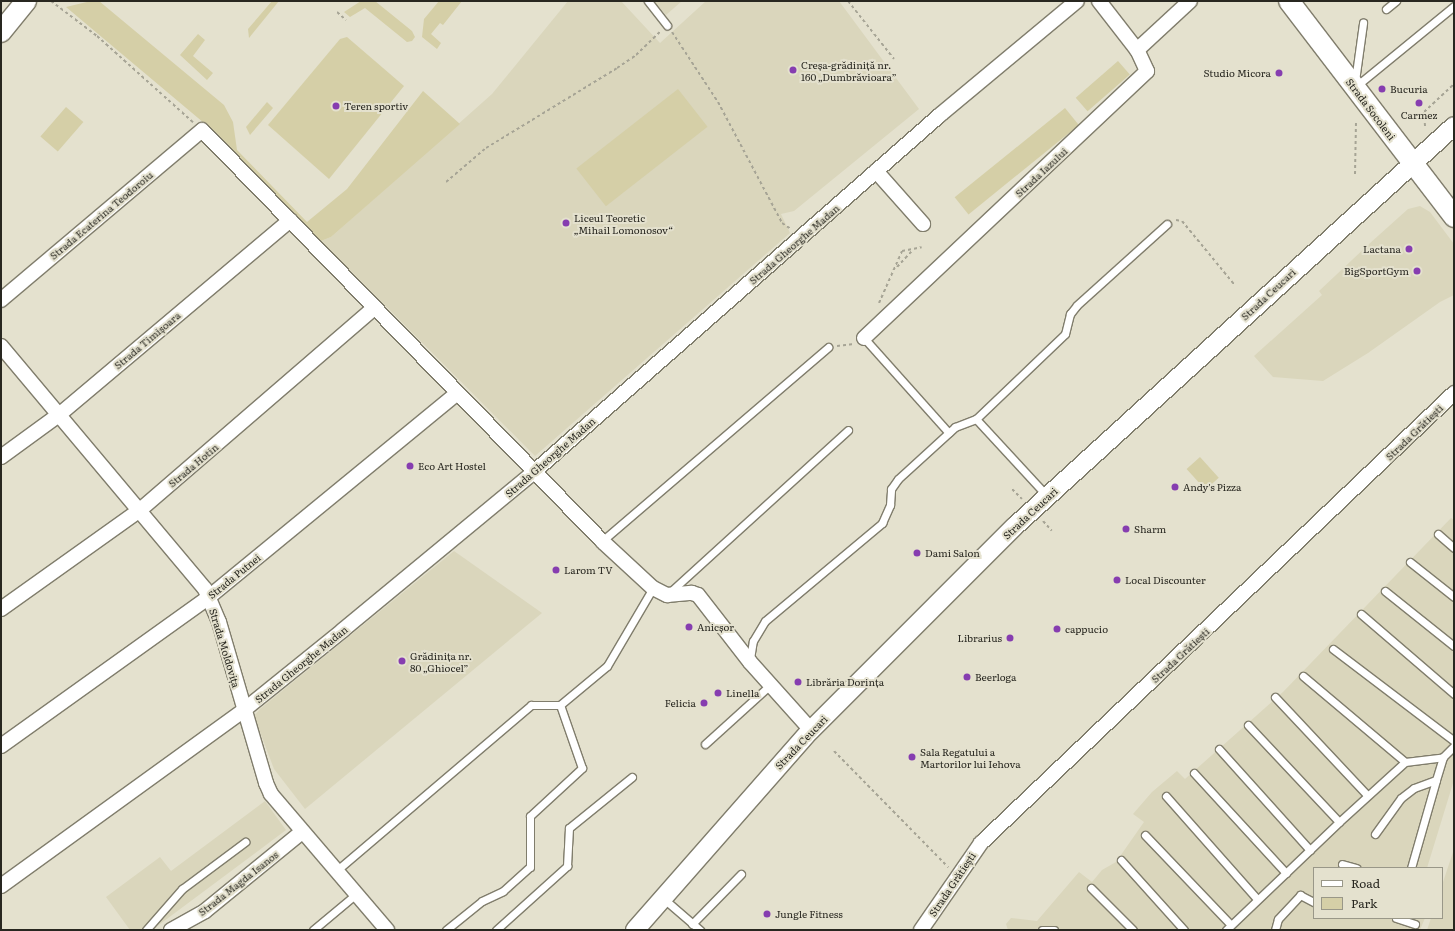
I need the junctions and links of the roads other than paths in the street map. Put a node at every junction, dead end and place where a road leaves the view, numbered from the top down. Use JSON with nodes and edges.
{"nodes":[{"id":1,"x":26,"y":1,"type":"edge"},
{"id":2,"x":648,"y":1,"type":"edge"},
{"id":3,"x":1077,"y":1,"type":"edge"},
{"id":4,"x":1099,"y":1,"type":"edge"},
{"id":5,"x":1190,"y":1,"type":"edge"},
{"id":6,"x":1289,"y":1,"type":"edge"},
{"id":7,"x":1396,"y":1,"type":"edge"},
{"id":8,"x":1454,"y":6,"type":"edge"},
{"id":9,"x":1386,"y":9,"type":"dead end"},
{"id":10,"x":1363,"y":23,"type":"dead end"},
{"id":11,"x":667,"y":25,"type":"road end"},
{"id":12,"x":1,"y":32,"type":"edge"},
{"id":13,"x":1137,"y":50,"type":"junction"},
{"id":14,"x":1355,"y":87,"type":"junction"},
{"id":15,"x":1454,"y":126,"type":"edge"},
{"id":16,"x":1412,"y":163,"type":"junction"},
{"id":17,"x":876,"y":171,"type":"junction"},
{"id":18,"x":1454,"y":217,"type":"edge"},
{"id":19,"x":290,"y":220,"type":"junction"},
{"id":20,"x":923,"y":224,"type":"dead end"},
{"id":21,"x":1167,"y":224,"type":"road end"},
{"id":22,"x":1,"y":300,"type":"edge"},
{"id":23,"x":374,"y":308,"type":"junction"},
{"id":24,"x":864,"y":338,"type":"joint"},
{"id":25,"x":1,"y":346,"type":"edge"},
{"id":26,"x":828,"y":346,"type":"road end"},
{"id":27,"x":458,"y":393,"type":"junction"},
{"id":28,"x":1454,"y":393,"type":"edge"},
{"id":29,"x":60,"y":414,"type":"junction"},
{"id":30,"x":976,"y":419,"type":"junction"},
{"id":31,"x":848,"y":430,"type":"dead end"},
{"id":32,"x":949,"y":433,"type":"junction"},
{"id":33,"x":1,"y":457,"type":"edge"},
{"id":34,"x":535,"y":472,"type":"junction"},
{"id":35,"x":1047,"y":496,"type":"junction"},
{"id":36,"x":140,"y":510,"type":"junction"},
{"id":37,"x":1438,"y":534,"type":"dead end"},
{"id":38,"x":602,"y":541,"type":"junction"},
{"id":39,"x":1454,"y":548,"type":"edge"},
{"id":40,"x":1410,"y":562,"type":"dead end"},
{"id":41,"x":653,"y":588,"type":"junction"},
{"id":42,"x":1385,"y":591,"type":"dead end"},
{"id":43,"x":667,"y":595,"type":"junction"},
{"id":44,"x":209,"y":597,"type":"junction"},
{"id":45,"x":1454,"y":597,"type":"edge"},
{"id":46,"x":1,"y":609,"type":"edge"},
{"id":47,"x":1361,"y":614,"type":"dead end"},
{"id":48,"x":1454,"y":646,"type":"edge"},
{"id":49,"x":1333,"y":649,"type":"dead end"},
{"id":50,"x":750,"y":662,"type":"junction"},
{"id":51,"x":1303,"y":676,"type":"dead end"},
{"id":52,"x":770,"y":685,"type":"junction"},
{"id":53,"x":1454,"y":694,"type":"edge"},
{"id":54,"x":1275,"y":697,"type":"dead end"},
{"id":55,"x":560,"y":705,"type":"junction"},
{"id":56,"x":244,"y":710,"type":"junction"},
{"id":57,"x":1248,"y":725,"type":"dead end"},
{"id":58,"x":811,"y":730,"type":"junction"},
{"id":59,"x":1454,"y":741,"type":"edge"},
{"id":60,"x":705,"y":744,"type":"dead end"},
{"id":61,"x":1,"y":746,"type":"edge"},
{"id":62,"x":1454,"y":746,"type":"edge"},
{"id":63,"x":1219,"y":749,"type":"dead end"},
{"id":64,"x":1443,"y":757,"type":"junction"},
{"id":65,"x":1405,"y":762,"type":"junction"},
{"id":66,"x":1194,"y":774,"type":"dead end"},
{"id":67,"x":632,"y":777,"type":"dead end"},
{"id":68,"x":1436,"y":780,"type":"junction"},
{"id":69,"x":1367,"y":795,"type":"junction"},
{"id":70,"x":1166,"y":796,"type":"dead end"},
{"id":71,"x":1339,"y":822,"type":"junction"},
{"id":72,"x":302,"y":832,"type":"junction"},
{"id":73,"x":1375,"y":834,"type":"dead end"},
{"id":74,"x":1145,"y":835,"type":"dead end"},
{"id":75,"x":245,"y":842,"type":"dead end"},
{"id":76,"x":1310,"y":850,"type":"junction"},
{"id":77,"x":1121,"y":860,"type":"dead end"},
{"id":78,"x":1342,"y":864,"type":"dead end"},
{"id":79,"x":1352,"y":867,"type":"edge"},
{"id":80,"x":1411,"y":867,"type":"edge"},
{"id":81,"x":336,"y":871,"type":"junction"},
{"id":82,"x":1286,"y":873,"type":"junction"},
{"id":83,"x":742,"y":874,"type":"dead end"},
{"id":84,"x":1,"y":886,"type":"edge"},
{"id":85,"x":1091,"y":888,"type":"dead end"},
{"id":86,"x":356,"y":894,"type":"junction"},
{"id":87,"x":663,"y":898,"type":"junction"},
{"id":88,"x":1257,"y":899,"type":"junction"},
{"id":89,"x":1313,"y":902,"type":"edge"},
{"id":90,"x":1399,"y":919,"type":"edge"},
{"id":91,"x":692,"y":924,"type":"junction"},
{"id":92,"x":1415,"y":924,"type":"dead end"},
{"id":93,"x":1228,"y":927,"type":"edge"},
{"id":94,"x":146,"y":930,"type":"edge"},
{"id":95,"x":172,"y":930,"type":"edge"},
{"id":96,"x":313,"y":930,"type":"edge"},
{"id":97,"x":387,"y":930,"type":"edge"},
{"id":98,"x":446,"y":930,"type":"edge"},
{"id":99,"x":496,"y":930,"type":"edge"},
{"id":100,"x":635,"y":930,"type":"edge"},
{"id":101,"x":700,"y":930,"type":"edge"},
{"id":102,"x":921,"y":930,"type":"edge"},
{"id":103,"x":1042,"y":930,"type":"edge"},
{"id":104,"x":1054,"y":930,"type":"edge"},
{"id":105,"x":1133,"y":930,"type":"edge"},
{"id":106,"x":1184,"y":930,"type":"edge"},
{"id":107,"x":1275,"y":930,"type":"edge"}],
"edges":[{"from":1,"to":12,"type":"main road"},
{"from":2,"to":11,"type":"lane"},
{"from":3,"to":17,"type":"street","name":"Strada Gheorghe Madan"},
{"from":4,"to":13,"type":"street"},
{"from":5,"to":13,"type":"street"},
{"from":6,"to":14,"type":"main road","name":"Strada Socoleni"},
{"from":7,"to":9,"type":"lane"},
{"from":8,"to":14,"type":"lane"},
{"from":10,"to":14,"type":"lane"},
{"from":13,"to":24,"type":"street","name":"Strada Iazului"},
{"from":14,"to":16,"type":"main road","name":"Strada Socoleni"},
{"from":15,"to":16,"type":"street","name":"Strada Ceucari"},
{"from":16,"to":18,"type":"main road","name":"Strada Socoleni"},
{"from":16,"to":35,"type":"street","name":"Strada Ceucari"},
{"from":17,"to":20,"type":"street"},
{"from":17,"to":34,"type":"street","name":"Strada Gheorghe Madan"},
{"from":19,"to":22,"type":"street","name":"Strada Ecaterina Teodoroiu"},
{"from":19,"to":23,"type":"street"},
{"from":19,"to":29,"type":"street","name":"Strada Timișoara"},
{"from":21,"to":30,"type":"lane"},
{"from":23,"to":27,"type":"street"},
{"from":23,"to":36,"type":"street","name":"Strada Hotin"},
{"from":24,"to":32,"type":"lane"},
{"from":25,"to":29,"type":"street","name":"Strada Moldovița"},
{"from":26,"to":38,"type":"lane"},
{"from":27,"to":34,"type":"street"},
{"from":27,"to":44,"type":"street","name":"Strada Putnei"},
{"from":28,"to":102,"type":"street","name":"Strada Grătiești"},
{"from":29,"to":33,"type":"street","name":"Strada Timișoara"},
{"from":29,"to":36,"type":"street","name":"Strada Moldovița"},
{"from":30,"to":32,"type":"lane"},
{"from":30,"to":35,"type":"lane"},
{"from":31,"to":43,"type":"lane"},
{"from":32,"to":50,"type":"lane"},
{"from":34,"to":38,"type":"street"},
{"from":34,"to":56,"type":"street","name":"Strada Gheorghe Madan"},
{"from":35,"to":58,"type":"street","name":"Strada Ceucari"},
{"from":36,"to":44,"type":"street","name":"Strada Moldovița"},
{"from":36,"to":46,"type":"street","name":"Strada Hotin"},
{"from":37,"to":39,"type":"lane"},
{"from":38,"to":41,"type":"street"},
{"from":40,"to":45,"type":"lane"},
{"from":41,"to":43,"type":"street"},
{"from":41,"to":55,"type":"lane"},
{"from":42,"to":48,"type":"lane"},
{"from":43,"to":50,"type":"street"},
{"from":44,"to":56,"type":"street","name":"Strada Moldovița"},
{"from":44,"to":61,"type":"street","name":"Strada Putnei"},
{"from":47,"to":53,"type":"lane"},
{"from":49,"to":59,"type":"lane"},
{"from":50,"to":52,"type":"street"},
{"from":51,"to":65,"type":"lane"},
{"from":52,"to":58,"type":"street"},
{"from":52,"to":60,"type":"lane"},
{"from":54,"to":69,"type":"lane"},
{"from":55,"to":81,"type":"lane"},
{"from":55,"to":98,"type":"lane"},
{"from":56,"to":72,"type":"street","name":"Strada Moldovița"},
{"from":56,"to":84,"type":"street","name":"Strada Gheorghe Madan"},
{"from":57,"to":71,"type":"lane"},
{"from":58,"to":87,"type":"street","name":"Strada Ceucari"},
{"from":62,"to":64,"type":"lane"},
{"from":63,"to":76,"type":"lane"},
{"from":64,"to":65,"type":"lane"},
{"from":64,"to":68,"type":"lane"},
{"from":65,"to":69,"type":"lane"},
{"from":66,"to":82,"type":"lane"},
{"from":67,"to":99,"type":"lane"},
{"from":68,"to":73,"type":"lane"},
{"from":68,"to":80,"type":"lane"},
{"from":69,"to":71,"type":"lane"},
{"from":70,"to":88,"type":"lane"},
{"from":71,"to":76,"type":"lane"},
{"from":72,"to":81,"type":"street","name":"Strada Moldovița"},
{"from":72,"to":95,"type":"street","name":"Strada Magda Isanos"},
{"from":74,"to":93,"type":"lane"},
{"from":75,"to":94,"type":"lane"},
{"from":76,"to":82,"type":"lane"},
{"from":77,"to":106,"type":"lane"},
{"from":78,"to":79,"type":"lane"},
{"from":81,"to":86,"type":"street","name":"Strada Moldovița"},
{"from":82,"to":88,"type":"lane"},
{"from":83,"to":91,"type":"lane"},
{"from":85,"to":105,"type":"lane"},
{"from":86,"to":96,"type":"lane"},
{"from":86,"to":97,"type":"street","name":"Strada Moldovița"},
{"from":87,"to":91,"type":"lane"},
{"from":87,"to":100,"type":"street","name":"Strada Ceucari"},
{"from":88,"to":93,"type":"lane"},
{"from":89,"to":107,"type":"lane"},
{"from":90,"to":92,"type":"lane"},
{"from":91,"to":101,"type":"lane"},
{"from":103,"to":104,"type":"lane"}]}
